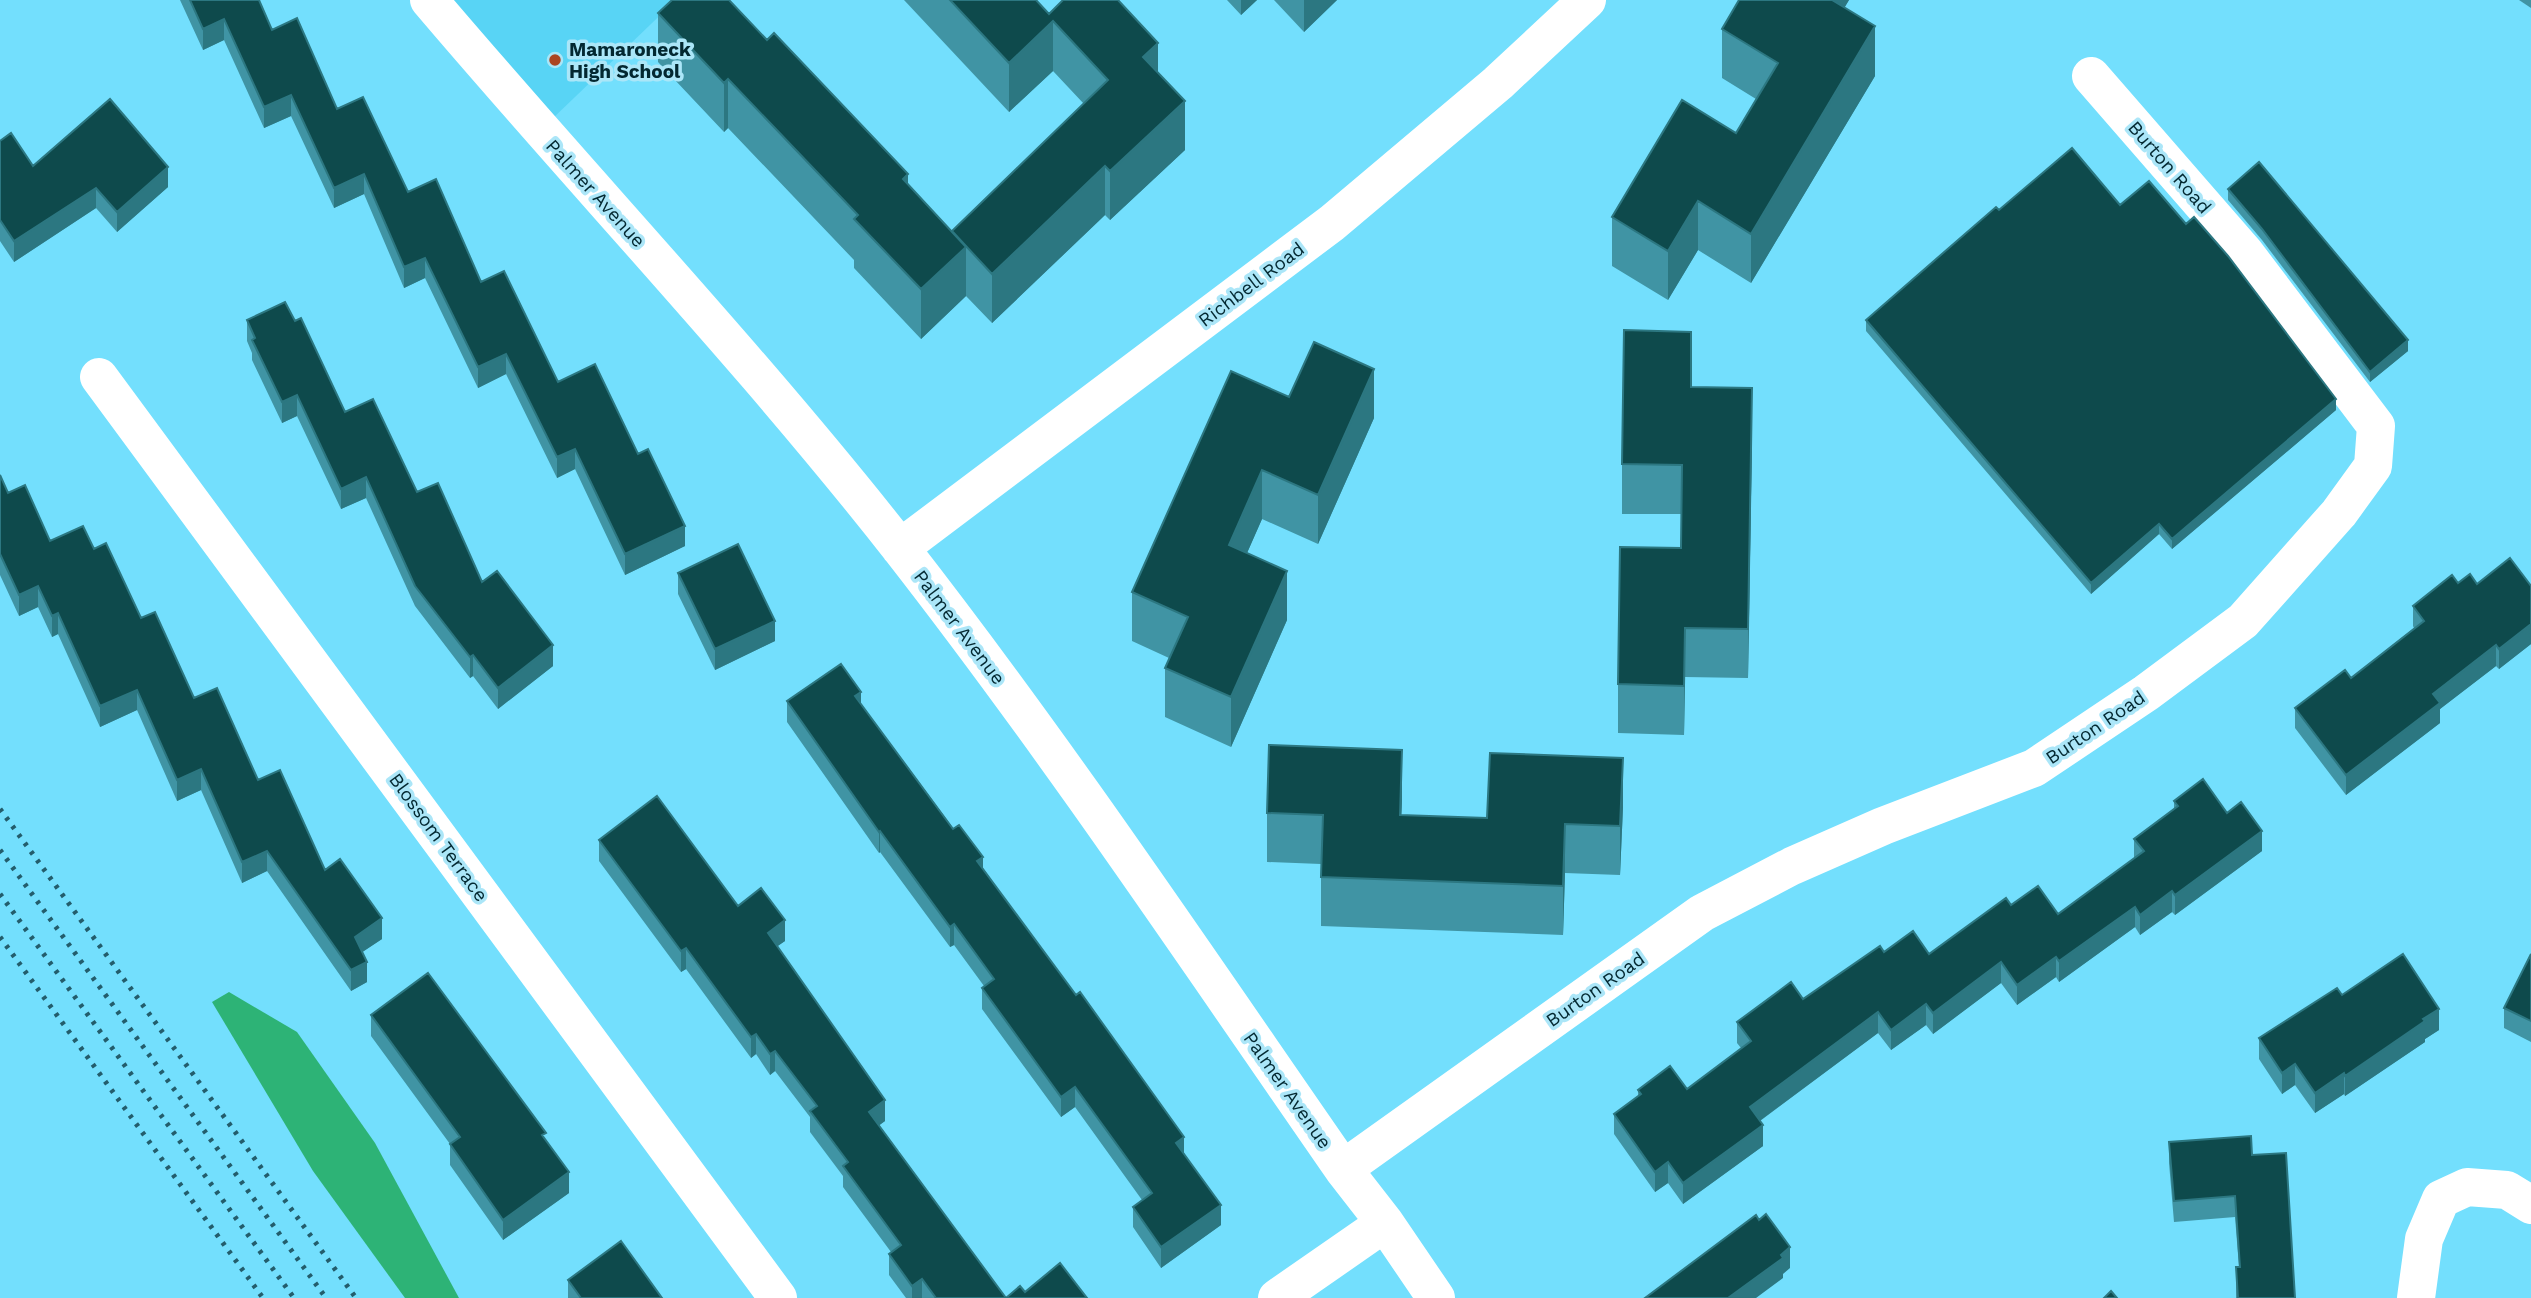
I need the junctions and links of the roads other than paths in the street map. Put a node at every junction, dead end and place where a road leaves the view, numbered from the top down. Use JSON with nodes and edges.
{"nodes":[{"id":1,"x":429,"y":0,"type":"edge"},
{"id":2,"x":1587,"y":0,"type":"edge"},
{"id":3,"x":2091,"y":76,"type":"dead end"},
{"id":4,"x":99,"y":377,"type":"dead end"},
{"id":5,"x":900,"y":548,"type":"junction"},
{"id":6,"x":1343,"y":1168,"type":"junction"},
{"id":7,"x":2531,"y":1205,"type":"edge"},
{"id":8,"x":1385,"y":1223,"type":"junction"},
{"id":9,"x":778,"y":1298,"type":"edge"},
{"id":10,"x":1277,"y":1298,"type":"edge"},
{"id":11,"x":1436,"y":1298,"type":"edge"},
{"id":12,"x":2416,"y":1298,"type":"edge"}],
"edges":[{"from":1,"to":5,"type":"street","name":"Palmer Avenue"},
{"from":2,"to":5,"type":"street","name":"Richbell Road"},
{"from":3,"to":6,"type":"street","name":"Burton Road"},
{"from":4,"to":9,"type":"street","name":"Blossom Terrace"},
{"from":5,"to":6,"type":"street","name":"Palmer Avenue"},
{"from":6,"to":8,"type":"street","name":"Palmer Avenue"},
{"from":7,"to":12,"type":"street"},
{"from":8,"to":10,"type":"street"},
{"from":8,"to":11,"type":"street","name":"Palmer Avenue"}]}
